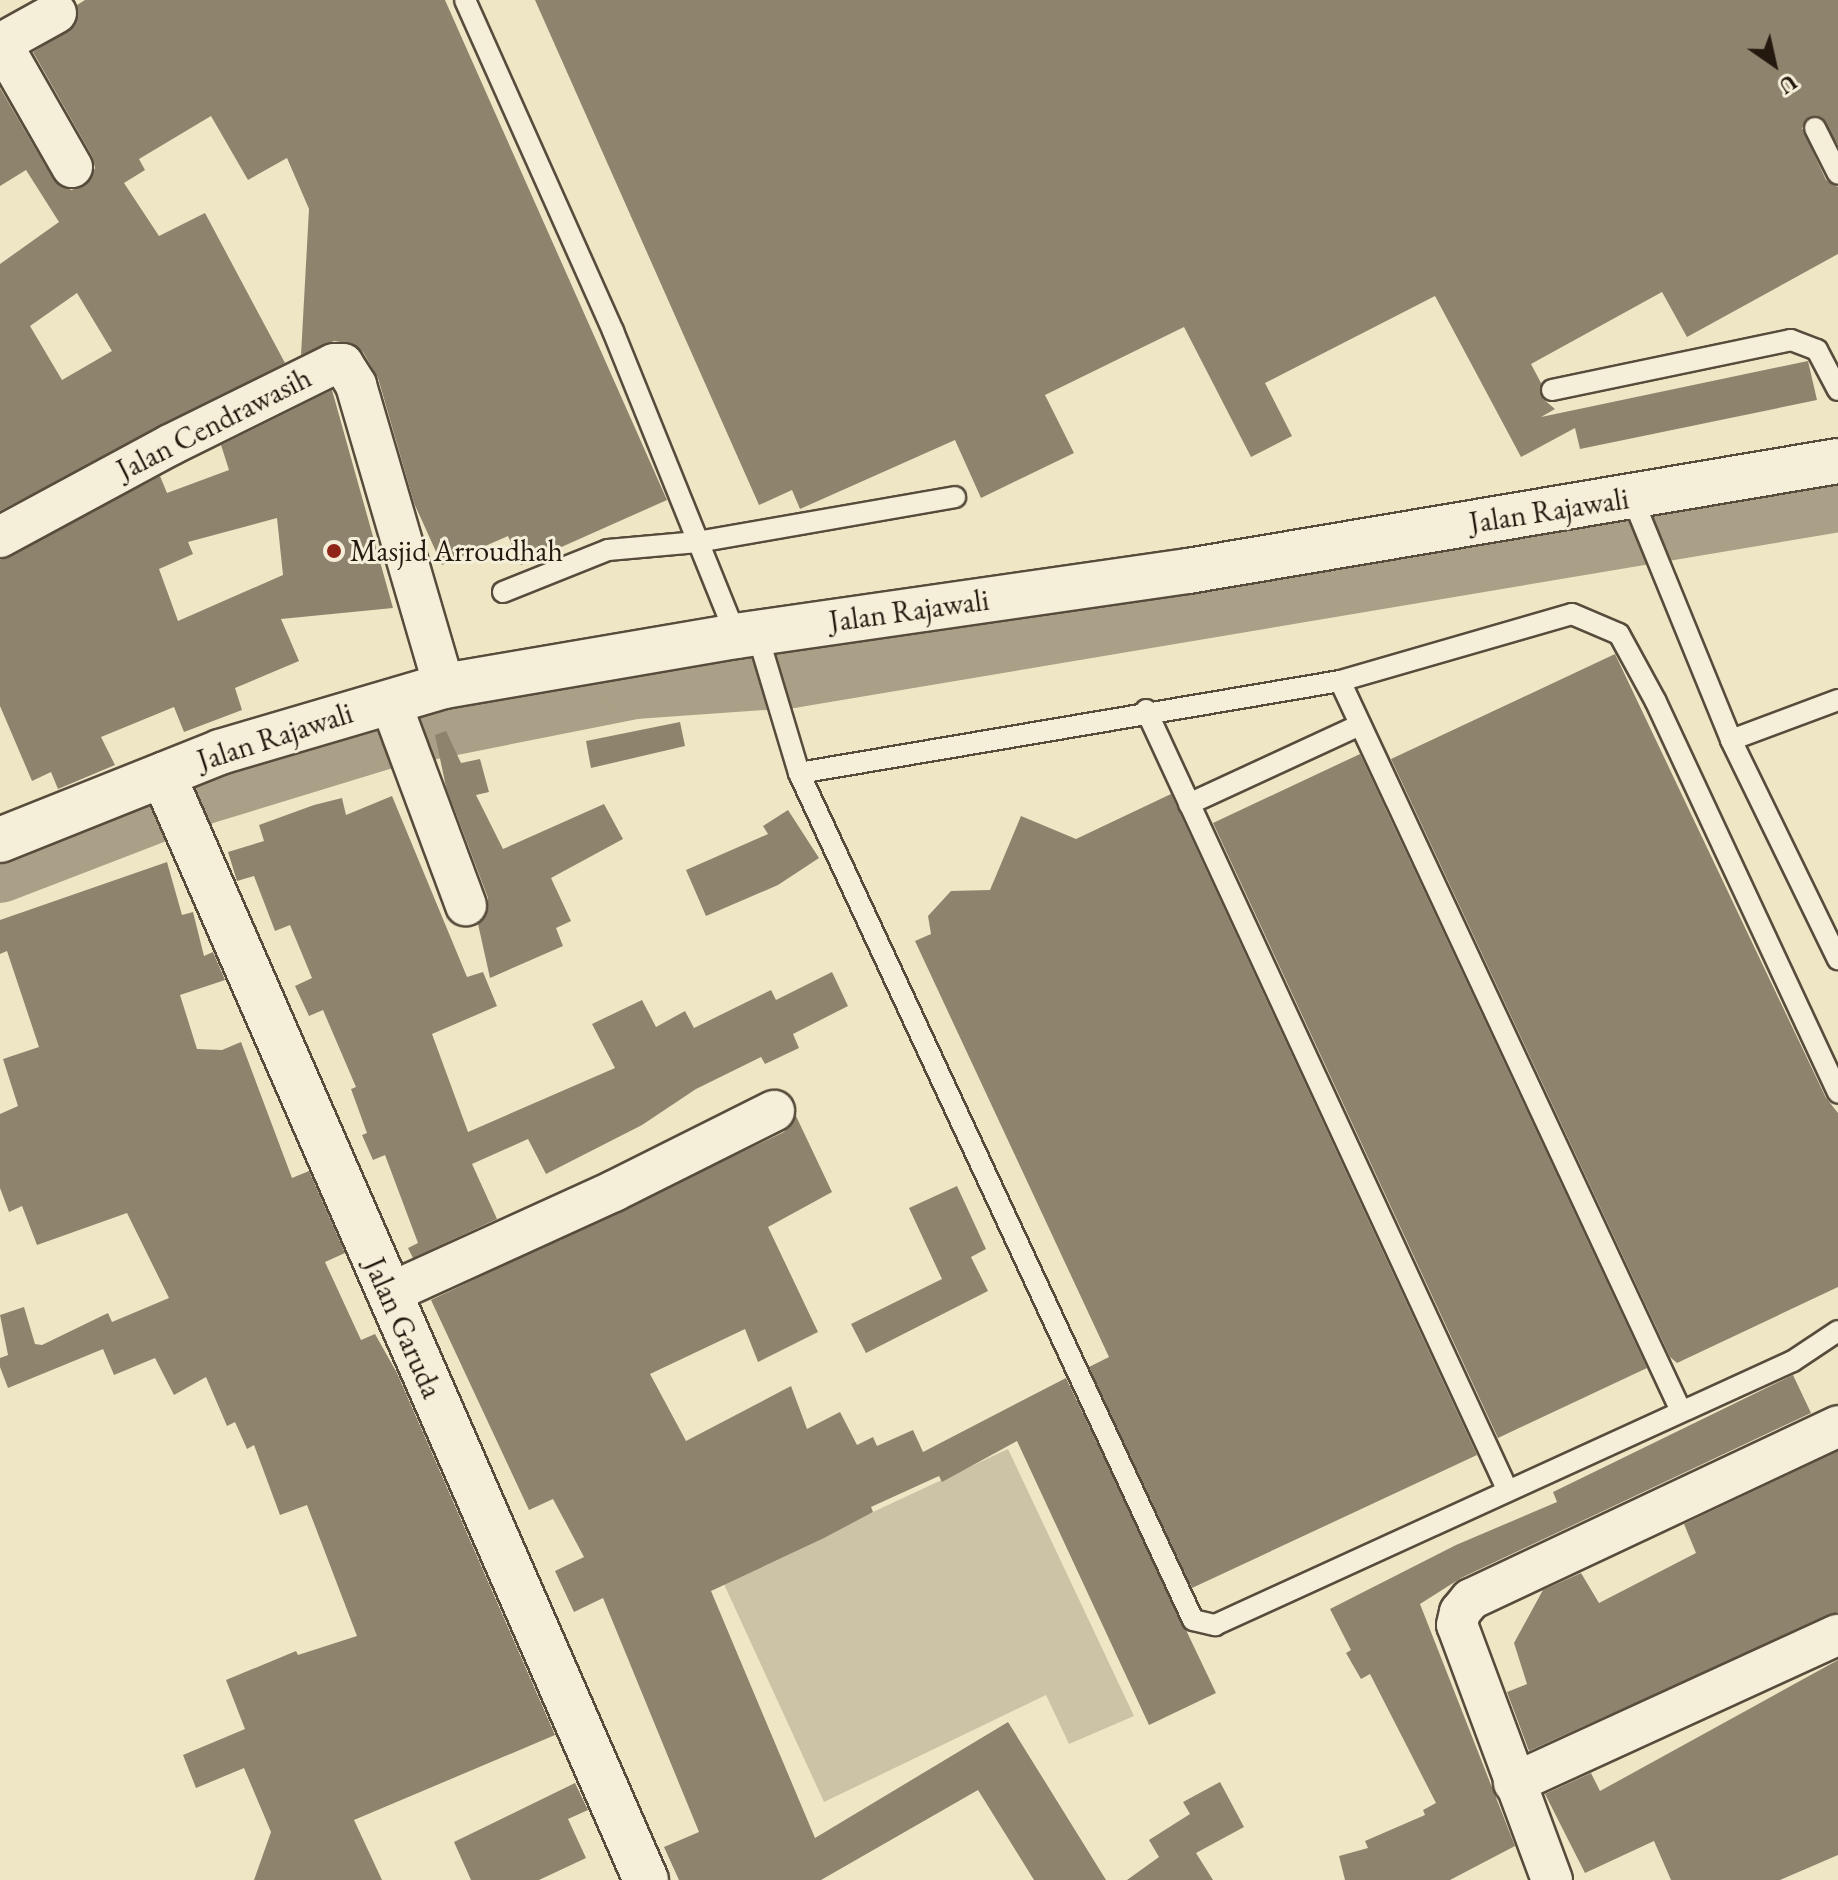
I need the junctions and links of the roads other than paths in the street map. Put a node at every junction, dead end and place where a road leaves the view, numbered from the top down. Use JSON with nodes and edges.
{"nodes":[{"id":1,"x":465,"y":0,"type":"edge"},
{"id":2,"x":56,"y":13,"type":"dead end"},
{"id":3,"x":1,"y":44,"type":"edge"},
{"id":4,"x":1815,"y":128,"type":"dead end"},
{"id":5,"x":72,"y":167,"type":"dead end"},
{"id":6,"x":1838,"y":174,"type":"edge"},
{"id":7,"x":1552,"y":390,"type":"dead end"},
{"id":8,"x":1838,"y":390,"type":"edge"},
{"id":9,"x":1838,"y":461,"type":"edge"},
{"id":10,"x":955,"y":497,"type":"dead end"},
{"id":11,"x":1635,"y":507,"type":"junction"},
{"id":12,"x":0,"y":537,"type":"edge"},
{"id":13,"x":698,"y":542,"type":"junction"},
{"id":14,"x":503,"y":592,"type":"dead end"},
{"id":15,"x":753,"y":645,"type":"junction"},
{"id":16,"x":1340,"y":681,"type":"junction"},
{"id":17,"x":444,"y":686,"type":"junction"},
{"id":18,"x":1838,"y":700,"type":"edge"},
{"id":19,"x":1146,"y":710,"type":"junction"},
{"id":20,"x":395,"y":716,"type":"junction"},
{"id":21,"x":1360,"y":725,"type":"junction"},
{"id":22,"x":1731,"y":740,"type":"junction"},
{"id":23,"x":799,"y":773,"type":"junction"},
{"id":24,"x":168,"y":789,"type":"junction"},
{"id":25,"x":1189,"y":804,"type":"junction"},
{"id":26,"x":0,"y":840,"type":"edge"},
{"id":27,"x":466,"y":905,"type":"dead end"},
{"id":28,"x":1838,"y":959,"type":"edge"},
{"id":29,"x":1838,"y":1093,"type":"edge"},
{"id":30,"x":774,"y":1111,"type":"dead end"},
{"id":31,"x":388,"y":1294,"type":"junction"},
{"id":32,"x":1838,"y":1331,"type":"edge"},
{"id":33,"x":1681,"y":1411,"type":"junction"},
{"id":34,"x":1838,"y":1426,"type":"edge"},
{"id":35,"x":1507,"y":1489,"type":"junction"},
{"id":36,"x":1838,"y":1635,"type":"edge"},
{"id":37,"x":1514,"y":1783,"type":"junction"},
{"id":38,"x":636,"y":1877,"type":"edge"},
{"id":39,"x":1552,"y":1880,"type":"edge"}],
"edges":[{"from":1,"to":13,"type":"lane"},
{"from":2,"to":3,"type":"street"},
{"from":3,"to":5,"type":"street"},
{"from":4,"to":6,"type":"lane"},
{"from":7,"to":8,"type":"lane"},
{"from":9,"to":11,"type":"street","name":"Jalan Rajawali"},
{"from":10,"to":13,"type":"lane"},
{"from":11,"to":15,"type":"street","name":"Jalan Rajawali"},
{"from":11,"to":22,"type":"lane"},
{"from":12,"to":17,"type":"street","name":"Jalan Cendrawasih"},
{"from":13,"to":14,"type":"lane"},
{"from":13,"to":15,"type":"lane"},
{"from":15,"to":17,"type":"street","name":"Jalan Rajawali"},
{"from":15,"to":23,"type":"lane"},
{"from":16,"to":19,"type":"lane"},
{"from":16,"to":21,"type":"lane"},
{"from":16,"to":29,"type":"lane"},
{"from":17,"to":20,"type":"street","name":"Jalan Rajawali"},
{"from":18,"to":22,"type":"lane"},
{"from":19,"to":23,"type":"lane"},
{"from":19,"to":25,"type":"lane"},
{"from":20,"to":24,"type":"street","name":"Jalan Rajawali"},
{"from":20,"to":27,"type":"street"},
{"from":21,"to":25,"type":"lane"},
{"from":21,"to":33,"type":"lane"},
{"from":22,"to":28,"type":"lane"},
{"from":23,"to":35,"type":"lane"},
{"from":24,"to":26,"type":"street","name":"Jalan Rajawali"},
{"from":24,"to":31,"type":"street","name":"Jalan Garuda"},
{"from":25,"to":35,"type":"lane"},
{"from":30,"to":31,"type":"street"},
{"from":31,"to":38,"type":"street","name":"Jalan Garuda"},
{"from":32,"to":33,"type":"lane"},
{"from":33,"to":35,"type":"lane"},
{"from":34,"to":37,"type":"street"},
{"from":36,"to":37,"type":"street"},
{"from":37,"to":39,"type":"street"}]}
